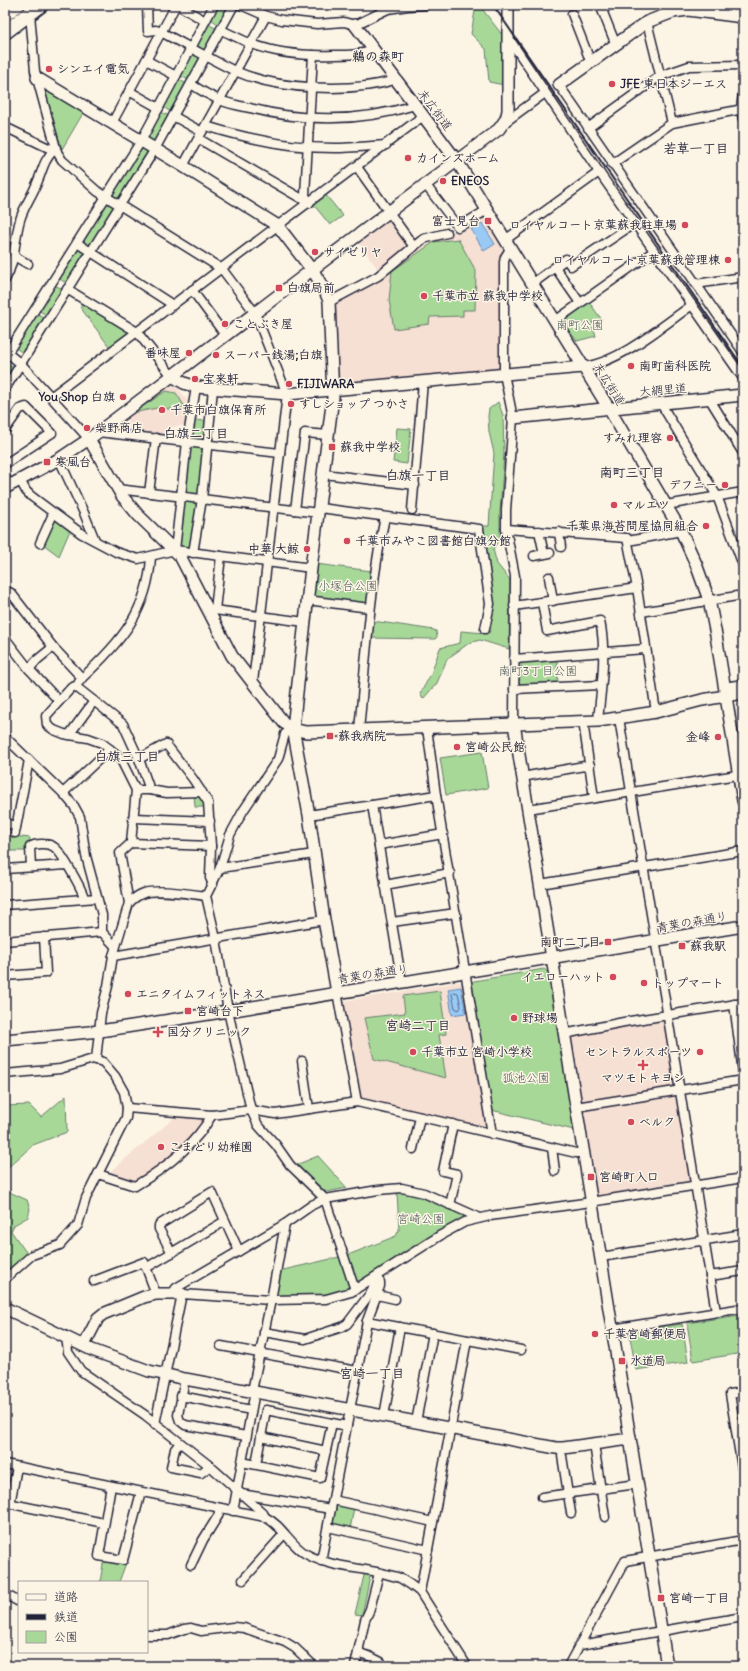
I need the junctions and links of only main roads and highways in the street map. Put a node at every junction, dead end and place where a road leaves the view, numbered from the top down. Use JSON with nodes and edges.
{"nodes":[{"id":1,"x":29,"y":8,"type":"edge"},
{"id":2,"x":5,"y":14,"type":"edge"},
{"id":3,"x":5,"y":32,"type":"edge"}],
"edges":[{"from":1,"to":2,"type":"highway"},
{"from":1,"to":3,"type":"highway"}]}
